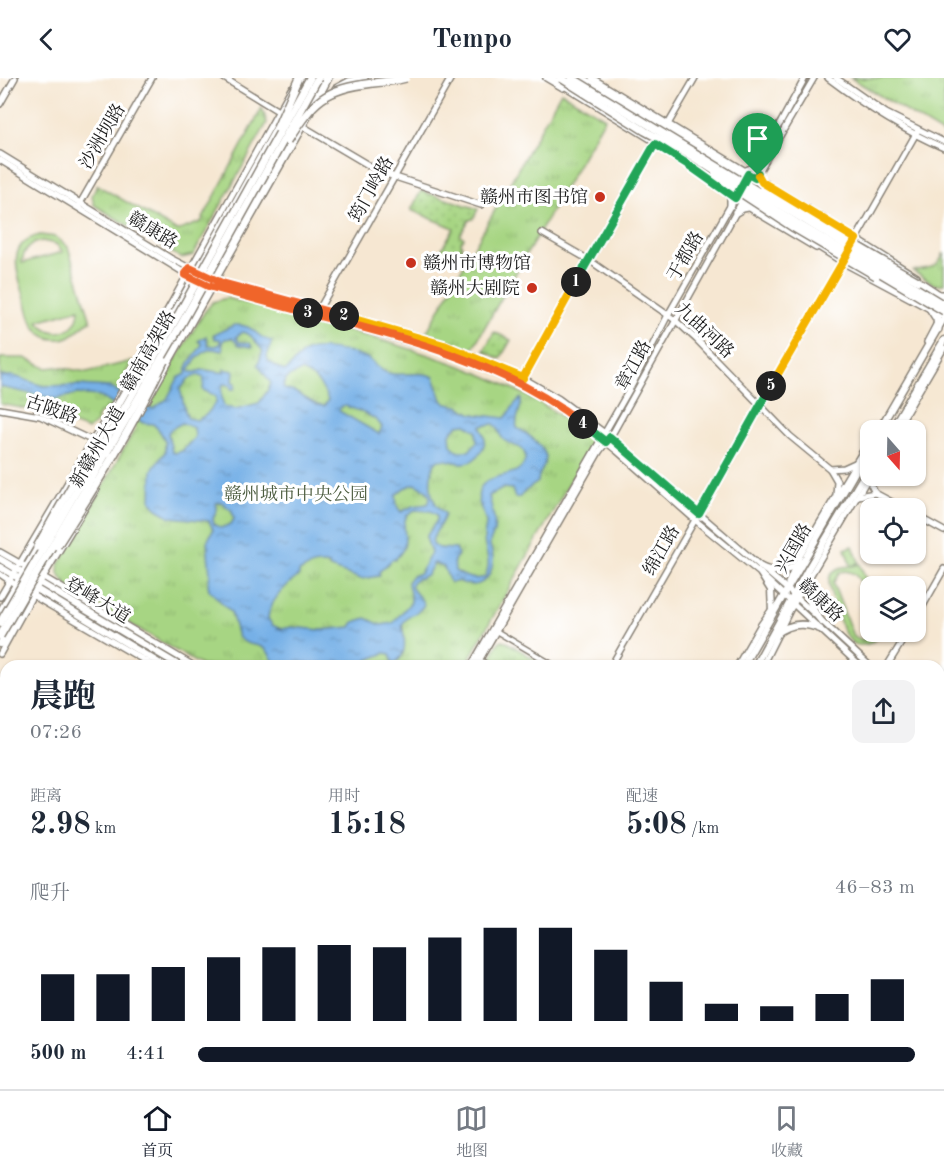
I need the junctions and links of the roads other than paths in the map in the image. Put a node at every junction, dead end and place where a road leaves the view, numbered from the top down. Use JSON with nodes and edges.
{"nodes":[{"id":1,"x":15,"y":78,"type":"edge"},
{"id":2,"x":152,"y":78,"type":"edge"},
{"id":3,"x":224,"y":78,"type":"edge"},
{"id":4,"x":298,"y":78,"type":"edge"},
{"id":5,"x":304,"y":78,"type":"edge"},
{"id":6,"x":310,"y":78,"type":"edge"},
{"id":7,"x":318,"y":78,"type":"edge"},
{"id":8,"x":327,"y":78,"type":"edge"},
{"id":9,"x":364,"y":78,"type":"edge"},
{"id":10,"x":406,"y":78,"type":"edge"},
{"id":11,"x":451,"y":78,"type":"edge"},
{"id":12,"x":546,"y":78,"type":"edge"},
{"id":13,"x":554,"y":78,"type":"edge"},
{"id":14,"x":561,"y":78,"type":"edge"},
{"id":15,"x":574,"y":78,"type":"edge"},
{"id":16,"x":582,"y":78,"type":"edge"},
{"id":17,"x":592,"y":78,"type":"edge"},
{"id":18,"x":695,"y":78,"type":"edge"},
{"id":19,"x":806,"y":78,"type":"edge"},
{"id":20,"x":814,"y":78,"type":"edge"},
{"id":21,"x":828,"y":78,"type":"edge"},
{"id":22,"x":836,"y":78,"type":"edge"},
{"id":23,"x":332,"y":92,"type":"junction"},
{"id":24,"x":595,"y":97,"type":"junction"},
{"id":25,"x":0,"y":104,"type":"edge"},
{"id":26,"x":278,"y":111,"type":"junction"},
{"id":27,"x":667,"y":126,"type":"junction"},
{"id":28,"x":304,"y":127,"type":"junction"},
{"id":29,"x":646,"y":127,"type":"junction"},
{"id":30,"x":916,"y":132,"type":"junction"},
{"id":31,"x":944,"y":142,"type":"edge"},
{"id":32,"x":656,"y":143,"type":"junction"},
{"id":33,"x":944,"y":148,"type":"edge"},
{"id":34,"x":0,"y":154,"type":"edge"},
{"id":35,"x":0,"y":160,"type":"edge"},
{"id":36,"x":395,"y":176,"type":"junction"},
{"id":37,"x":751,"y":177,"type":"junction"},
{"id":38,"x":257,"y":179,"type":"junction"},
{"id":39,"x":731,"y":196,"type":"junction"},
{"id":40,"x":481,"y":205,"type":"dead end"},
{"id":41,"x":747,"y":205,"type":"junction"},
{"id":42,"x":78,"y":206,"type":"junction"},
{"id":43,"x":736,"y":212,"type":"joint"},
{"id":44,"x":542,"y":233,"type":"dead end"},
{"id":45,"x":855,"y":240,"type":"junction"},
{"id":46,"x":589,"y":260,"type":"junction"},
{"id":47,"x":843,"y":262,"type":"junction"},
{"id":48,"x":193,"y":270,"type":"junction"},
{"id":49,"x":185,"y":275,"type":"junction"},
{"id":50,"x":193,"y":279,"type":"junction"},
{"id":51,"x":214,"y":280,"type":"junction"},
{"id":52,"x":918,"y":280,"type":"junction"},
{"id":53,"x":210,"y":287,"type":"junction"},
{"id":54,"x":942,"y":294,"type":"edge"},
{"id":55,"x":908,"y":296,"type":"junction"},
{"id":56,"x":318,"y":312,"type":"junction"},
{"id":57,"x":668,"y":315,"type":"junction"},
{"id":58,"x":939,"y":316,"type":"edge"},
{"id":59,"x":675,"y":320,"type":"junction"},
{"id":60,"x":179,"y":321,"type":"junction"},
{"id":61,"x":944,"y":340,"type":"edge"},
{"id":62,"x":944,"y":348,"type":"edge"},
{"id":63,"x":133,"y":378,"type":"junction"},
{"id":64,"x":523,"y":378,"type":"junction"},
{"id":65,"x":760,"y":406,"type":"junction"},
{"id":66,"x":0,"y":409,"type":"edge"},
{"id":67,"x":882,"y":420,"type":"edge"},
{"id":68,"x":897,"y":420,"type":"edge"},
{"id":69,"x":902,"y":420,"type":"edge"},
{"id":70,"x":104,"y":428,"type":"junction"},
{"id":71,"x":590,"y":429,"type":"junction"},
{"id":72,"x":124,"y":437,"type":"junction"},
{"id":73,"x":605,"y":438,"type":"junction"},
{"id":74,"x":93,"y":441,"type":"junction"},
{"id":75,"x":594,"y":450,"type":"junction"},
{"id":76,"x":860,"y":456,"type":"edge"},
{"id":77,"x":856,"y":462,"type":"junction"},
{"id":78,"x":860,"y":463,"type":"edge"},
{"id":79,"x":830,"y":469,"type":"junction"},
{"id":80,"x":860,"y":482,"type":"edge"},
{"id":81,"x":864,"y":486,"type":"edge"},
{"id":82,"x":872,"y":486,"type":"edge"},
{"id":83,"x":875,"y":493,"type":"junction"},
{"id":84,"x":858,"y":496,"type":"junction"},
{"id":85,"x":835,"y":498,"type":"junction"},
{"id":86,"x":884,"y":498,"type":"edge"},
{"id":87,"x":699,"y":514,"type":"junction"},
{"id":88,"x":695,"y":520,"type":"junction"},
{"id":89,"x":926,"y":521,"type":"edge"},
{"id":90,"x":944,"y":531,"type":"edge"},
{"id":91,"x":37,"y":547,"type":"junction"},
{"id":92,"x":0,"y":552,"type":"edge"},
{"id":93,"x":51,"y":556,"type":"junction"},
{"id":94,"x":805,"y":558,"type":"junction"},
{"id":95,"x":0,"y":559,"type":"edge"},
{"id":96,"x":796,"y":566,"type":"junction"},
{"id":97,"x":0,"y":567,"type":"edge"},
{"id":98,"x":809,"y":567,"type":"junction"},
{"id":99,"x":944,"y":569,"type":"edge"},
{"id":100,"x":761,"y":571,"type":"junction"},
{"id":101,"x":0,"y":574,"type":"edge"},
{"id":102,"x":18,"y":574,"type":"junction"},
{"id":103,"x":39,"y":579,"type":"junction"},
{"id":104,"x":807,"y":584,"type":"junction"},
{"id":105,"x":786,"y":588,"type":"junction"},
{"id":106,"x":32,"y":591,"type":"junction"},
{"id":107,"x":782,"y":595,"type":"junction"},
{"id":108,"x":796,"y":596,"type":"junction"},
{"id":109,"x":0,"y":597,"type":"edge"},
{"id":110,"x":926,"y":601,"type":"edge"},
{"id":111,"x":791,"y":604,"type":"junction"},
{"id":112,"x":773,"y":609,"type":"junction"},
{"id":113,"x":0,"y":612,"type":"edge"},
{"id":114,"x":822,"y":622,"type":"junction"},
{"id":115,"x":0,"y":623,"type":"edge"},
{"id":116,"x":768,"y":623,"type":"junction"},
{"id":117,"x":820,"y":629,"type":"junction"},
{"id":118,"x":496,"y":630,"type":"junction"},
{"id":119,"x":780,"y":631,"type":"junction"},
{"id":120,"x":0,"y":636,"type":"edge"},
{"id":121,"x":770,"y":639,"type":"junction"},
{"id":122,"x":902,"y":642,"type":"edge"},
{"id":123,"x":0,"y":644,"type":"edge"},
{"id":124,"x":0,"y":654,"type":"edge"},
{"id":125,"x":144,"y":660,"type":"edge"},
{"id":126,"x":153,"y":660,"type":"edge"},
{"id":127,"x":170,"y":660,"type":"edge"},
{"id":128,"x":183,"y":660,"type":"edge"},
{"id":129,"x":474,"y":660,"type":"edge"},
{"id":130,"x":480,"y":660,"type":"edge"},
{"id":131,"x":545,"y":660,"type":"edge"},
{"id":132,"x":614,"y":660,"type":"edge"},
{"id":133,"x":740,"y":660,"type":"edge"},
{"id":134,"x":746,"y":660,"type":"edge"},
{"id":135,"x":758,"y":660,"type":"edge"},
{"id":136,"x":765,"y":660,"type":"edge"},
{"id":137,"x":854,"y":660,"type":"edge"},
{"id":138,"x":863,"y":660,"type":"edge"},
{"id":139,"x":891,"y":660,"type":"edge"}],
"edges":[{"from":1,"to":25,"type":"street"},
{"from":2,"to":42,"type":"street","name":"沙洲坝路"},
{"from":3,"to":26,"type":"street"},
{"from":4,"to":26,"type":"street"},
{"from":4,"to":38,"type":"highway","bridge":true},
{"from":5,"to":48,"type":"main road","name":"新赣州大道"},
{"from":6,"to":38,"type":"highway","name":"赣南高架路","bridge":true},
{"from":7,"to":38,"type":"highway","name":"赣南高架路","bridge":true},
{"from":8,"to":28,"type":"street"},
{"from":8,"to":51,"type":"main road","name":"新赣州大道"},
{"from":9,"to":23,"type":"highway","bridge":true},
{"from":10,"to":23,"type":"highway","bridge":true},
{"from":11,"to":36,"type":"street","name":"筠门岭路"},
{"from":12,"to":32,"type":"street"},
{"from":13,"to":24,"type":"highway","bridge":true},
{"from":13,"to":32,"type":"main road"},
{"from":14,"to":24,"type":"highway","bridge":true},
{"from":15,"to":24,"type":"highway","bridge":true},
{"from":16,"to":27,"type":"main road"},
{"from":17,"to":27,"type":"street"},
{"from":18,"to":27,"type":"street"},
{"from":19,"to":37,"type":"street","name":"于都路"},
{"from":20,"to":37,"type":"street"},
{"from":21,"to":30,"type":"street"},
{"from":22,"to":30,"type":"street"},
{"from":23,"to":38,"type":"highway","bridge":true},
{"from":24,"to":29,"type":"highway","bridge":true},
{"from":26,"to":48,"type":"street"},
{"from":27,"to":32,"type":"street"},
{"from":27,"to":37,"type":"main road"},
{"from":28,"to":36,"type":"street"},
{"from":28,"to":51,"type":"street"},
{"from":29,"to":52,"type":"highway","bridge":true},
{"from":29,"to":55,"type":"highway","bridge":true},
{"from":29,"to":58,"type":"highway","bridge":true},
{"from":30,"to":31,"type":"street"},
{"from":30,"to":33,"type":"street"},
{"from":30,"to":45,"type":"street","name":"绵江路"},
{"from":32,"to":39,"type":"main road"},
{"from":32,"to":46,"type":"street"},
{"from":34,"to":42,"type":"street","name":"赣康路"},
{"from":35,"to":42,"type":"street","name":"赣康路"},
{"from":36,"to":40,"type":"street"},
{"from":36,"to":56,"type":"street","name":"筠门岭路"},
{"from":37,"to":39,"type":"street","name":"于都路"},
{"from":37,"to":41,"type":"street"},
{"from":37,"to":45,"type":"main road"},
{"from":38,"to":60,"type":"highway","name":"赣南高架路","bridge":true},
{"from":39,"to":41,"type":"main road"},
{"from":39,"to":57,"type":"street","name":"于都路"},
{"from":41,"to":43,"type":"highway"},
{"from":41,"to":47,"type":"main road"},
{"from":42,"to":48,"type":"street","name":"赣康路"},
{"from":42,"to":49,"type":"street","name":"赣康路"},
{"from":43,"to":59,"type":"street","name":"章江路"},
{"from":44,"to":46,"type":"street","name":"九曲河路"},
{"from":45,"to":47,"type":"street","name":"绵江路"},
{"from":45,"to":52,"type":"main road"},
{"from":45,"to":54,"type":"street"},
{"from":46,"to":57,"type":"street","name":"九曲河路"},
{"from":46,"to":64,"type":"street"},
{"from":47,"to":55,"type":"main road"},
{"from":47,"to":58,"type":"street"},
{"from":47,"to":65,"type":"street","name":"绵江路"},
{"from":48,"to":49,"type":"street"},
{"from":48,"to":50,"type":"main road","name":"新赣州大道"},
{"from":48,"to":51,"type":"street","name":"赣康路"},
{"from":49,"to":50,"type":"street","name":"赣康路"},
{"from":49,"to":63,"type":"street"},
{"from":50,"to":53,"type":"street","name":"赣康路"},
{"from":50,"to":63,"type":"main road","name":"新赣州大道"},
{"from":51,"to":53,"type":"main road","name":"新赣州大道"},
{"from":51,"to":56,"type":"street","name":"赣康路"},
{"from":52,"to":54,"type":"main road"},
{"from":53,"to":56,"type":"street","name":"赣康路"},
{"from":53,"to":72,"type":"main road","name":"新赣州大道","bridge":true},
{"from":55,"to":58,"type":"main road"},
{"from":56,"to":64,"type":"street","name":"赣康路"},
{"from":56,"to":71,"type":"street","name":"赣康路"},
{"from":57,"to":59,"type":"street","name":"九曲河路"},
{"from":57,"to":73,"type":"street","name":"于都路"},
{"from":58,"to":67,"type":"main road"},
{"from":59,"to":65,"type":"street","name":"九曲河路"},
{"from":59,"to":73,"type":"street","name":"章江路"},
{"from":60,"to":91,"type":"highway","bridge":true},
{"from":60,"to":93,"type":"highway","bridge":true},
{"from":60,"to":115,"type":"highway","name":"赣南高架路","bridge":true},
{"from":60,"to":120,"type":"highway","name":"赣南高架路","bridge":true},
{"from":61,"to":68,"type":"main road"},
{"from":62,"to":69,"type":"street"},
{"from":63,"to":70,"type":"main road","name":"新赣州大道","bridge":true},
{"from":64,"to":73,"type":"street","name":"赣康路"},
{"from":65,"to":79,"type":"street","name":"九曲河路"},
{"from":65,"to":87,"type":"street","name":"绵江路"},
{"from":66,"to":74,"type":"street","name":"古陂路"},
{"from":70,"to":74,"type":"street"},
{"from":70,"to":91,"type":"main road","name":"新赣州大道"},
{"from":71,"to":73,"type":"street","name":"赣康路"},
{"from":71,"to":75,"type":"street"},
{"from":72,"to":93,"type":"main road","name":"新赣州大道"},
{"from":72,"to":103,"type":"street"},
{"from":73,"to":75,"type":"street","name":"于都路"},
{"from":73,"to":87,"type":"street","name":"赣康路"},
{"from":73,"to":88,"type":"street","name":"赣康路"},
{"from":73,"to":118,"type":"street","name":"章江路"},
{"from":74,"to":102,"type":"street"},
{"from":75,"to":129,"type":"street"},
{"from":76,"to":77,"type":"street"},
{"from":77,"to":79,"type":"street"},
{"from":77,"to":85,"type":"street"},
{"from":78,"to":94,"type":"main road","name":"兴国路"},
{"from":79,"to":85,"type":"street"},
{"from":80,"to":98,"type":"main road","name":"兴国路"},
{"from":81,"to":84,"type":"street"},
{"from":82,"to":83,"type":"street"},
{"from":83,"to":84,"type":"street"},
{"from":83,"to":86,"type":"street"},
{"from":84,"to":104,"type":"street"},
{"from":85,"to":96,"type":"street"},
{"from":87,"to":88,"type":"street","name":"绵江路"},
{"from":87,"to":100,"type":"street","name":"赣康路"},
{"from":88,"to":100,"type":"street","name":"赣康路"},
{"from":88,"to":132,"type":"street","name":"绵江路"},
{"from":89,"to":90,"type":"street"},
{"from":91,"to":102,"type":"main road","name":"新赣州大道"},
{"from":92,"to":102,"type":"street"},
{"from":93,"to":103,"type":"main road","name":"新赣州大道"},
{"from":94,"to":96,"type":"main road"},
{"from":94,"to":105,"type":"main road","name":"兴国路"},
{"from":95,"to":102,"type":"main road","name":"登峰大道"},
{"from":96,"to":100,"type":"main road"},
{"from":96,"to":105,"type":"street"},
{"from":97,"to":102,"type":"main road","name":"登峰大道"},
{"from":98,"to":104,"type":"main road"},
{"from":98,"to":108,"type":"main road","name":"兴国路"},
{"from":99,"to":110,"type":"street"},
{"from":100,"to":105,"type":"street","name":"赣康路"},
{"from":100,"to":107,"type":"street","name":"赣康路"},
{"from":100,"to":112,"type":"main road"},
{"from":101,"to":102,"type":"street"},
{"from":102,"to":103,"type":"main road","name":"登峰大道"},
{"from":102,"to":106,"type":"main road","name":"登峰大道"},
{"from":102,"to":109,"type":"street"},
{"from":102,"to":113,"type":"main road","name":"新赣州大道"},
{"from":103,"to":106,"type":"main road","name":"新赣州大道"},
{"from":103,"to":127,"type":"main road","name":"登峰大道"},
{"from":103,"to":128,"type":"street"},
{"from":104,"to":108,"type":"street"},
{"from":104,"to":114,"type":"main road"},
{"from":105,"to":107,"type":"main road","name":"兴国路"},
{"from":105,"to":108,"type":"street","name":"赣康路"},
{"from":106,"to":123,"type":"main road","name":"新赣州大道"},
{"from":106,"to":124,"type":"street"},
{"from":106,"to":125,"type":"street"},
{"from":106,"to":126,"type":"main road","name":"登峰大道"},
{"from":107,"to":111,"type":"street","name":"赣康路"},
{"from":107,"to":112,"type":"street"},
{"from":107,"to":116,"type":"main road","name":"兴国路"},
{"from":108,"to":111,"type":"main road","name":"兴国路"},
{"from":108,"to":114,"type":"street","name":"赣康路"},
{"from":111,"to":117,"type":"street","name":"赣康路"},
{"from":111,"to":119,"type":"street"},
{"from":111,"to":121,"type":"main road","name":"兴国路"},
{"from":112,"to":116,"type":"main road"},
{"from":112,"to":133,"type":"street"},
{"from":114,"to":138,"type":"street","name":"赣康路"},
{"from":116,"to":134,"type":"main road","name":"兴国路"},
{"from":117,"to":119,"type":"main road"},
{"from":117,"to":137,"type":"street","name":"赣康路"},
{"from":118,"to":130,"type":"street","name":"章江路"},
{"from":118,"to":131,"type":"street"},
{"from":119,"to":121,"type":"main road"},
{"from":119,"to":136,"type":"street"},
{"from":121,"to":135,"type":"main road","name":"兴国路"},
{"from":122,"to":139,"type":"street"}]}
